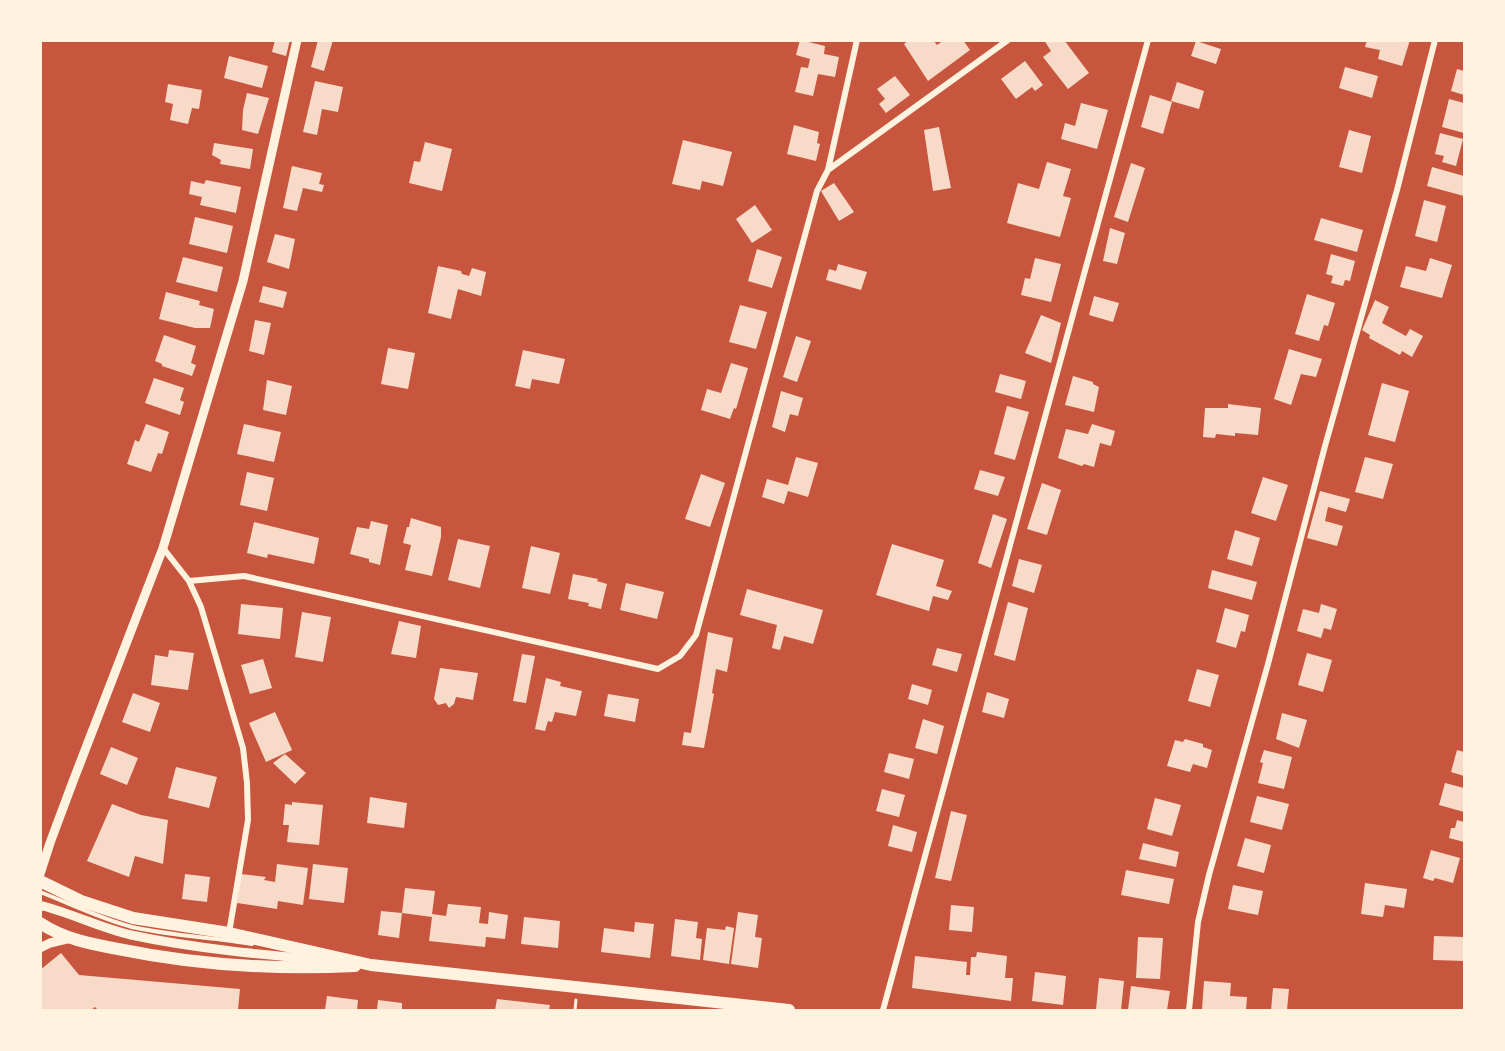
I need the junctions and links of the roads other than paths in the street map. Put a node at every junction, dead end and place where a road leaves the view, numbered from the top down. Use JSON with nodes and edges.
{"nodes":[{"id":1,"x":297,"y":40,"type":"edge"},
{"id":2,"x":857,"y":40,"type":"edge"},
{"id":3,"x":1008,"y":40,"type":"edge"},
{"id":4,"x":1148,"y":40,"type":"edge"},
{"id":5,"x":1435,"y":40,"type":"edge"},
{"id":6,"x":828,"y":170,"type":"junction"},
{"id":7,"x":163,"y":548,"type":"junction"},
{"id":8,"x":189,"y":580,"type":"junction"},
{"id":9,"x":40,"y":874,"type":"edge"},
{"id":10,"x":40,"y":881,"type":"edge"},
{"id":11,"x":40,"y":892,"type":"edge"},
{"id":12,"x":40,"y":907,"type":"edge"},
{"id":13,"x":40,"y":923,"type":"edge"},
{"id":14,"x":229,"y":933,"type":"junction"},
{"id":15,"x":71,"y":938,"type":"junction"},
{"id":16,"x":40,"y":948,"type":"edge"},
{"id":17,"x":371,"y":965,"type":"junction"},
{"id":18,"x":789,"y":1011,"type":"edge"},
{"id":19,"x":883,"y":1011,"type":"edge"},
{"id":20,"x":1190,"y":1011,"type":"edge"}],
"edges":[{"from":1,"to":7,"type":"street"},
{"from":2,"to":6,"type":"street"},
{"from":3,"to":6,"type":"street"},
{"from":4,"to":19,"type":"street"},
{"from":5,"to":20,"type":"street"},
{"from":6,"to":8,"type":"street"},
{"from":7,"to":8,"type":"street"},
{"from":7,"to":9,"type":"street"},
{"from":8,"to":14,"type":"street"},
{"from":10,"to":14,"type":"main road"},
{"from":11,"to":17,"type":"lane"},
{"from":12,"to":17,"type":"street"},
{"from":13,"to":15,"type":"main road"},
{"from":14,"to":17,"type":"main road"},
{"from":15,"to":16,"type":"street"},
{"from":15,"to":17,"type":"main road"},
{"from":17,"to":18,"type":"main road"}]}
